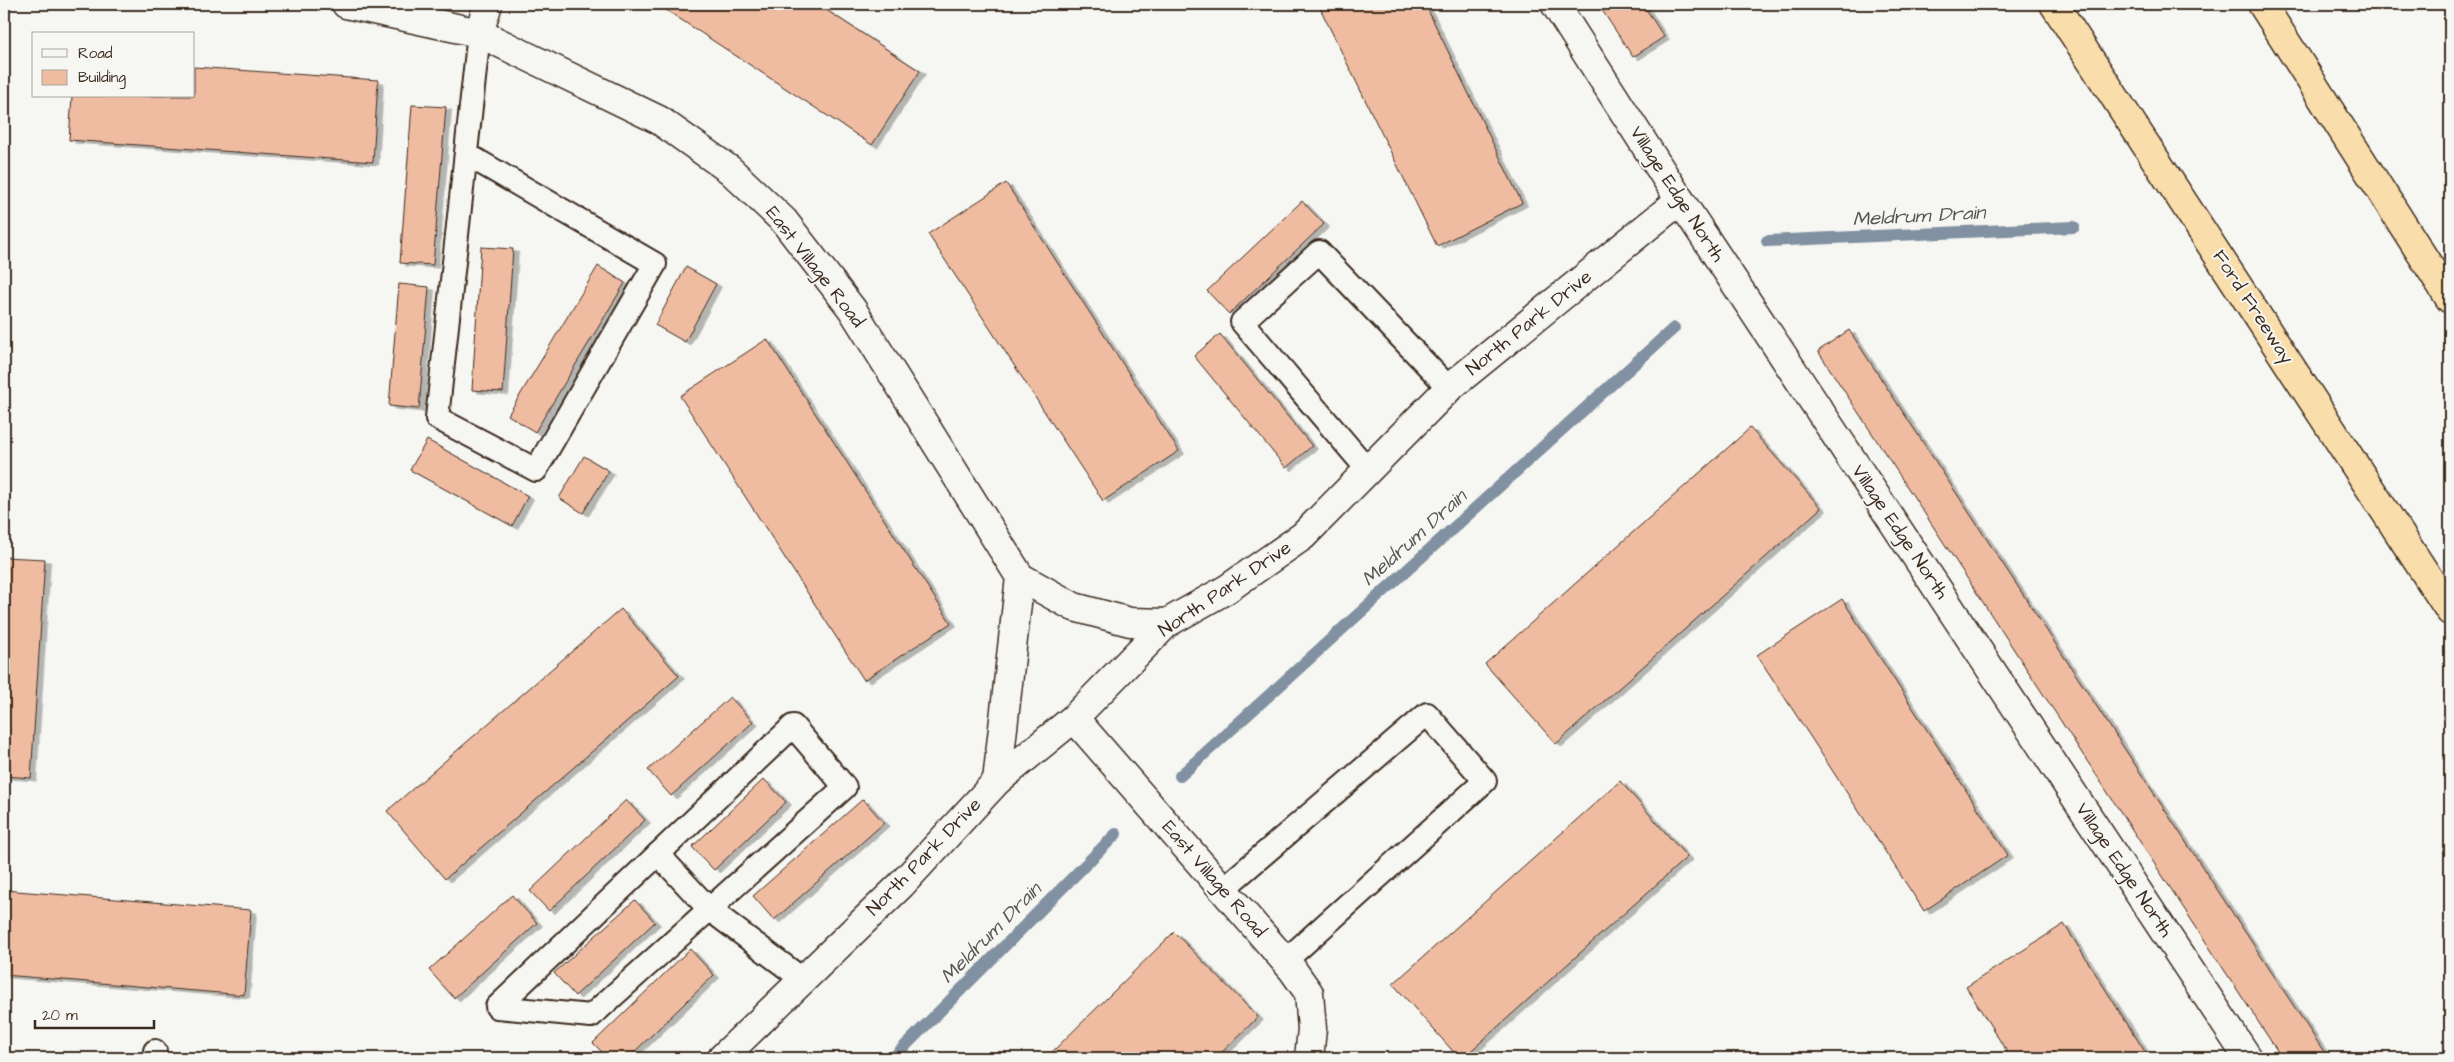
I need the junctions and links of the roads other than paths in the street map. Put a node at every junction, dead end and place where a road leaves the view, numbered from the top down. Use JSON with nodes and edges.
{"nodes":[{"id":1,"x":346,"y":4,"type":"edge"},
{"id":2,"x":488,"y":4,"type":"edge"},
{"id":3,"x":1554,"y":4,"type":"edge"},
{"id":4,"x":2054,"y":4,"type":"edge"},
{"id":5,"x":2262,"y":4,"type":"edge"},
{"id":6,"x":479,"y":34,"type":"junction"},
{"id":7,"x":466,"y":154,"type":"junction"},
{"id":8,"x":1680,"y":200,"type":"junction"},
{"id":9,"x":2450,"y":299,"type":"edge"},
{"id":10,"x":1449,"y":388,"type":"junction"},
{"id":11,"x":1368,"y":470,"type":"junction"},
{"id":12,"x":1020,"y":578,"type":"junction"},
{"id":13,"x":2450,"y":611,"type":"edge"},
{"id":14,"x":1167,"y":623,"type":"junction"},
{"id":15,"x":1074,"y":718,"type":"junction"},
{"id":16,"x":997,"y":780,"type":"junction"},
{"id":17,"x":658,"y":854,"type":"junction"},
{"id":18,"x":1223,"y":889,"type":"junction"},
{"id":19,"x":709,"y":909,"type":"junction"},
{"id":20,"x":1285,"y":961,"type":"junction"},
{"id":21,"x":802,"y":979,"type":"junction"},
{"id":22,"x":722,"y":1058,"type":"edge"},
{"id":23,"x":1309,"y":1058,"type":"edge"},
{"id":24,"x":2248,"y":1058,"type":"edge"}],
"edges":[{"from":1,"to":6,"type":"street","name":"East Village Road"},
{"from":2,"to":6,"type":"street"},
{"from":3,"to":8,"type":"street","name":"Village Edge North"},
{"from":4,"to":13,"type":"highway","name":"Ford Freeway"},
{"from":5,"to":9,"type":"highway"},
{"from":6,"to":7,"type":"lane"},
{"from":6,"to":12,"type":"street","name":"East Village Road"},
{"from":7,"to":7,"type":"lane"},
{"from":8,"to":10,"type":"street","name":"North Park Drive"},
{"from":8,"to":24,"type":"street","name":"Village Edge North"},
{"from":10,"to":11,"type":"street","name":"North Park Drive"},
{"from":10,"to":11,"type":"lane"},
{"from":11,"to":14,"type":"street","name":"North Park Drive"},
{"from":12,"to":14,"type":"street","name":"East Village Road"},
{"from":12,"to":16,"type":"street"},
{"from":14,"to":15,"type":"street","name":"North Park Drive"},
{"from":15,"to":16,"type":"street","name":"North Park Drive"},
{"from":15,"to":18,"type":"street","name":"East Village Road"},
{"from":16,"to":21,"type":"street","name":"North Park Drive"},
{"from":17,"to":19,"type":"lane"},
{"from":17,"to":19,"type":"lane"},
{"from":17,"to":19,"type":"lane"},
{"from":18,"to":20,"type":"street","name":"East Village Road"},
{"from":18,"to":20,"type":"lane"},
{"from":19,"to":21,"type":"lane"},
{"from":20,"to":23,"type":"street","name":"East Village Road"},
{"from":21,"to":22,"type":"street","name":"North Park Drive"}]}
